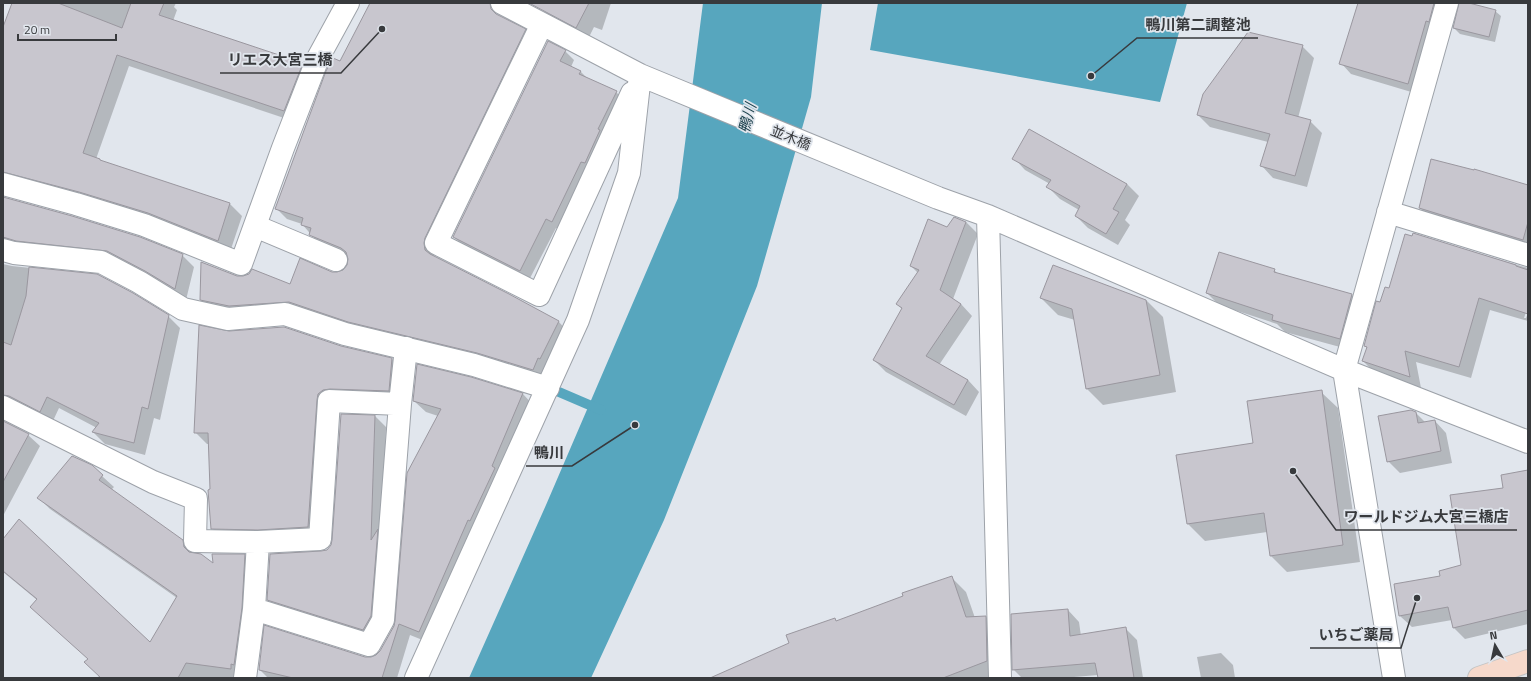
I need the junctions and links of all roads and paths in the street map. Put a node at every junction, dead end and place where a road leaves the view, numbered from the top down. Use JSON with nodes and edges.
{"nodes":[{"id":1,"x":348,"y":3,"type":"edge"},
{"id":2,"x":502,"y":3,"type":"edge"},
{"id":3,"x":1447,"y":3,"type":"edge"},
{"id":4,"x":542,"y":24,"type":"junction"},
{"id":5,"x":647,"y":78,"type":"junction"},
{"id":6,"x":3,"y":184,"type":"edge"},
{"id":7,"x":1388,"y":212,"type":"junction"},
{"id":8,"x":988,"y":216,"type":"junction"},
{"id":9,"x":255,"y":226,"type":"junction"},
{"id":10,"x":3,"y":250,"type":"edge"},
{"id":11,"x":1528,"y":255,"type":"edge"},
{"id":12,"x":336,"y":260,"type":"dead end"},
{"id":13,"x":406,"y":348,"type":"junction"},
{"id":14,"x":1344,"y":370,"type":"junction"},
{"id":15,"x":548,"y":388,"type":"junction"},
{"id":16,"x":400,"y":404,"type":"junction"},
{"id":17,"x":3,"y":407,"type":"edge"},
{"id":18,"x":1528,"y":442,"type":"edge"},
{"id":19,"x":258,"y":542,"type":"junction"},
{"id":20,"x":254,"y":609,"type":"junction"},
{"id":21,"x":1528,"y":661,"type":"edge"},
{"id":22,"x":245,"y":678,"type":"edge"},
{"id":23,"x":416,"y":678,"type":"edge"},
{"id":24,"x":1000,"y":678,"type":"edge"},
{"id":25,"x":1394,"y":678,"type":"edge"},
{"id":26,"x":1478,"y":678,"type":"edge"}],
"edges":[{"from":1,"to":9,"type":"street"},
{"from":2,"to":4,"type":"street","name":"並木橋"},
{"from":3,"to":7,"type":"street"},
{"from":4,"to":5,"type":"street","name":"並木橋"},
{"from":4,"to":5,"type":"street"},
{"from":5,"to":8,"type":"street","name":"並木橋"},
{"from":5,"to":15,"type":"street"},
{"from":6,"to":9,"type":"street"},
{"from":7,"to":11,"type":"street"},
{"from":7,"to":14,"type":"street"},
{"from":8,"to":14,"type":"street","name":"並木橋"},
{"from":8,"to":24,"type":"street"},
{"from":9,"to":12,"type":"street"},
{"from":10,"to":13,"type":"street"},
{"from":13,"to":15,"type":"street"},
{"from":13,"to":16,"type":"street"},
{"from":14,"to":18,"type":"street","name":"並木橋"},
{"from":14,"to":25,"type":"street"},
{"from":15,"to":23,"type":"street"},
{"from":16,"to":19,"type":"street"},
{"from":16,"to":20,"type":"street"},
{"from":17,"to":19,"type":"street"},
{"from":19,"to":20,"type":"street"},
{"from":20,"to":22,"type":"street"},
{"from":21,"to":26,"type":"main road"}]}
